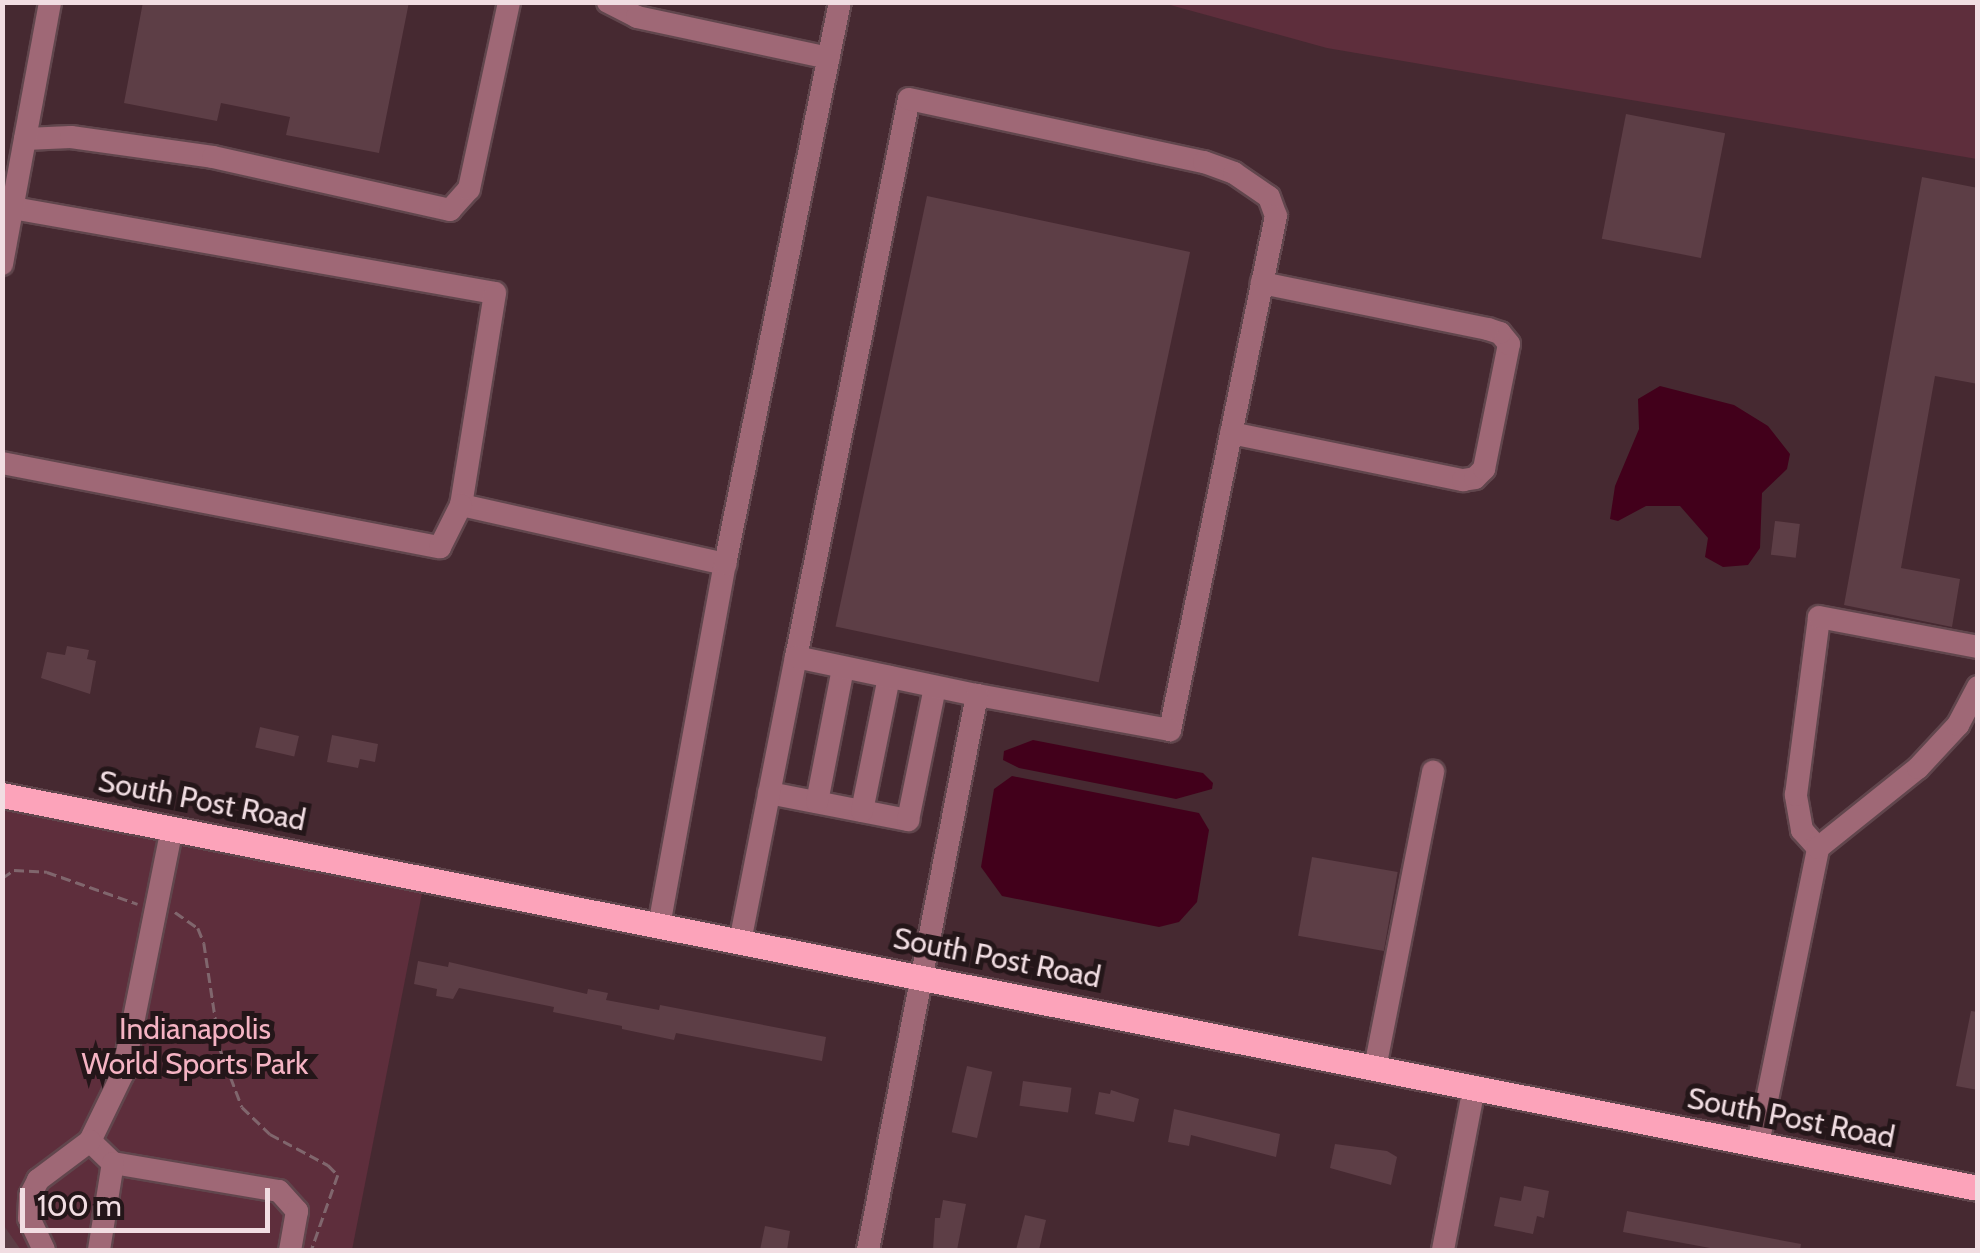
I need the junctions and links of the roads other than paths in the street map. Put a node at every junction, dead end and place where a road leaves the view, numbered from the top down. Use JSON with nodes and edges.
{"nodes":[{"id":1,"x":50,"y":2,"type":"edge"},
{"id":2,"x":508,"y":2,"type":"edge"},
{"id":3,"x":608,"y":2,"type":"edge"},
{"id":4,"x":840,"y":2,"type":"edge"},
{"id":5,"x":829,"y":58,"type":"junction"},
{"id":6,"x":25,"y":139,"type":"junction"},
{"id":7,"x":12,"y":208,"type":"junction"},
{"id":8,"x":4,"y":249,"type":"edge"},
{"id":9,"x":1262,"y":283,"type":"junction"},
{"id":10,"x":1231,"y":433,"type":"junction"},
{"id":11,"x":2,"y":463,"type":"edge"},
{"id":12,"x":461,"y":506,"type":"junction"},
{"id":13,"x":725,"y":564,"type":"junction"},
{"id":14,"x":1978,"y":647,"type":"edge"},
{"id":15,"x":796,"y":658,"type":"junction"},
{"id":16,"x":843,"y":668,"type":"junction"},
{"id":17,"x":889,"y":677,"type":"junction"},
{"id":18,"x":936,"y":687,"type":"junction"},
{"id":19,"x":1978,"y":687,"type":"edge"},
{"id":20,"x":977,"y":695,"type":"junction"},
{"id":21,"x":1433,"y":772,"type":"dead end"},
{"id":22,"x":770,"y":793,"type":"junction"},
{"id":23,"x":2,"y":794,"type":"edge"},
{"id":24,"x":817,"y":802,"type":"junction"},
{"id":25,"x":862,"y":811,"type":"junction"},
{"id":26,"x":172,"y":828,"type":"junction"},
{"id":27,"x":1818,"y":848,"type":"junction"},
{"id":28,"x":659,"y":926,"type":"junction"},
{"id":29,"x":740,"y":942,"type":"junction"},
{"id":30,"x":920,"y":976,"type":"junction"},
{"id":31,"x":1375,"y":1068,"type":"junction"},
{"id":32,"x":1474,"y":1088,"type":"junction"},
{"id":33,"x":90,"y":1140,"type":"junction"},
{"id":34,"x":1758,"y":1144,"type":"junction"},
{"id":35,"x":112,"y":1162,"type":"junction"},
{"id":36,"x":1978,"y":1188,"type":"edge"},
{"id":37,"x":44,"y":1250,"type":"edge"},
{"id":38,"x":99,"y":1250,"type":"edge"},
{"id":39,"x":290,"y":1250,"type":"edge"},
{"id":40,"x":868,"y":1250,"type":"edge"},
{"id":41,"x":1442,"y":1250,"type":"edge"}],
"edges":[{"from":1,"to":6,"type":"street"},
{"from":2,"to":6,"type":"street"},
{"from":3,"to":5,"type":"street"},
{"from":4,"to":5,"type":"street"},
{"from":5,"to":13,"type":"street"},
{"from":6,"to":7,"type":"street"},
{"from":7,"to":8,"type":"street"},
{"from":7,"to":12,"type":"street"},
{"from":9,"to":10,"type":"street"},
{"from":9,"to":10,"type":"street"},
{"from":9,"to":15,"type":"street"},
{"from":10,"to":20,"type":"street"},
{"from":11,"to":12,"type":"street"},
{"from":12,"to":13,"type":"street"},
{"from":13,"to":28,"type":"street"},
{"from":14,"to":27,"type":"street"},
{"from":15,"to":16,"type":"street"},
{"from":15,"to":22,"type":"street"},
{"from":16,"to":17,"type":"street"},
{"from":16,"to":24,"type":"street"},
{"from":17,"to":18,"type":"street"},
{"from":17,"to":25,"type":"street"},
{"from":18,"to":20,"type":"street"},
{"from":18,"to":25,"type":"street"},
{"from":19,"to":27,"type":"street"},
{"from":20,"to":30,"type":"street"},
{"from":21,"to":31,"type":"street"},
{"from":22,"to":24,"type":"street"},
{"from":22,"to":29,"type":"street"},
{"from":23,"to":26,"type":"main road","name":"South Post Road"},
{"from":24,"to":25,"type":"street"},
{"from":26,"to":28,"type":"main road","name":"South Post Road"},
{"from":26,"to":33,"type":"street"},
{"from":27,"to":34,"type":"street"},
{"from":28,"to":29,"type":"main road","name":"South Post Road"},
{"from":29,"to":30,"type":"main road","name":"South Post Road"},
{"from":30,"to":31,"type":"main road","name":"South Post Road"},
{"from":30,"to":40,"type":"street"},
{"from":31,"to":32,"type":"main road","name":"South Post Road"},
{"from":32,"to":34,"type":"main road","name":"South Post Road"},
{"from":32,"to":41,"type":"street"},
{"from":33,"to":35,"type":"street"},
{"from":33,"to":37,"type":"street"},
{"from":34,"to":36,"type":"main road","name":"South Post Road"},
{"from":35,"to":38,"type":"street"},
{"from":35,"to":39,"type":"street"}]}
